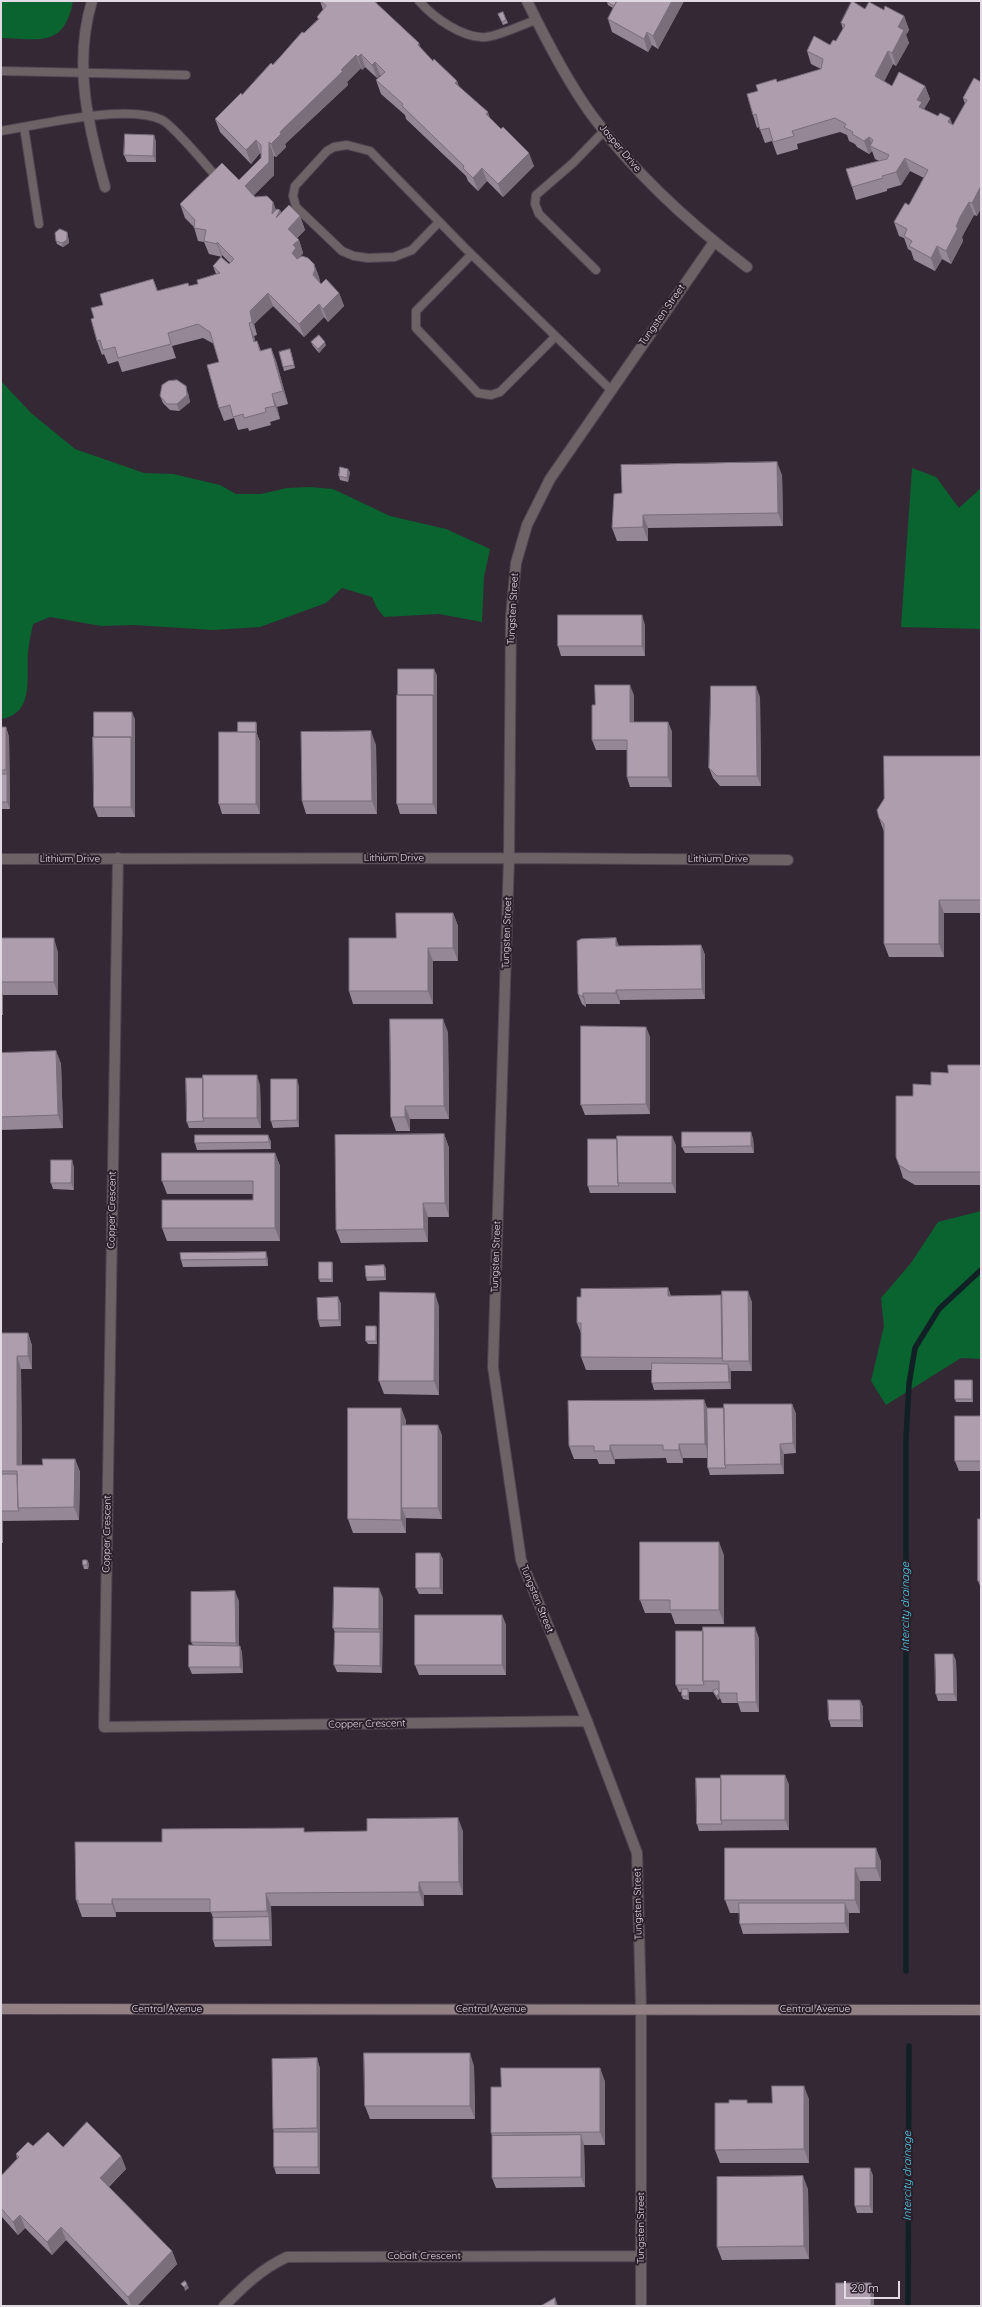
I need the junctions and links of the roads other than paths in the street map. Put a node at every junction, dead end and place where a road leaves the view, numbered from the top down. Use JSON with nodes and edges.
{"nodes":[{"id":1,"x":92,"y":1,"type":"edge"},
{"id":2,"x":419,"y":1,"type":"edge"},
{"id":3,"x":527,"y":1,"type":"edge"},
{"id":4,"x":536,"y":20,"type":"junction"},
{"id":5,"x":1,"y":71,"type":"edge"},
{"id":6,"x":83,"y":71,"type":"junction"},
{"id":7,"x":186,"y":75,"type":"dead end"},
{"id":8,"x":88,"y":117,"type":"junction"},
{"id":9,"x":24,"y":127,"type":"junction"},
{"id":10,"x":605,"y":130,"type":"junction"},
{"id":11,"x":1,"y":131,"type":"edge"},
{"id":12,"x":215,"y":175,"type":"edge"},
{"id":13,"x":105,"y":187,"type":"dead end"},
{"id":14,"x":439,"y":222,"type":"junction"},
{"id":15,"x":39,"y":224,"type":"dead end"},
{"id":16,"x":714,"y":242,"type":"junction"},
{"id":17,"x":471,"y":255,"type":"junction"},
{"id":18,"x":747,"y":267,"type":"dead end"},
{"id":19,"x":596,"y":270,"type":"dead end"},
{"id":20,"x":555,"y":337,"type":"junction"},
{"id":21,"x":611,"y":390,"type":"junction"},
{"id":22,"x":118,"y":858,"type":"junction"},
{"id":23,"x":509,"y":858,"type":"junction"},
{"id":24,"x":1,"y":859,"type":"edge"},
{"id":25,"x":788,"y":860,"type":"dead end"},
{"id":26,"x":587,"y":1721,"type":"junction"},
{"id":27,"x":1,"y":2009,"type":"edge"},
{"id":28,"x":641,"y":2009,"type":"junction"},
{"id":29,"x":981,"y":2010,"type":"edge"},
{"id":30,"x":641,"y":2256,"type":"junction"},
{"id":31,"x":224,"y":2306,"type":"edge"},
{"id":32,"x":641,"y":2306,"type":"edge"}],
"edges":[{"from":1,"to":6,"type":"street"},
{"from":2,"to":4,"type":"lane"},
{"from":3,"to":4,"type":"street","name":"Jasper Drive"},
{"from":4,"to":10,"type":"street","name":"Jasper Drive"},
{"from":5,"to":6,"type":"lane"},
{"from":6,"to":7,"type":"lane"},
{"from":6,"to":8,"type":"street"},
{"from":8,"to":9,"type":"lane"},
{"from":8,"to":12,"type":"lane"},
{"from":8,"to":13,"type":"street"},
{"from":9,"to":11,"type":"lane"},
{"from":9,"to":15,"type":"lane"},
{"from":10,"to":16,"type":"street","name":"Jasper Drive"},
{"from":10,"to":19,"type":"lane"},
{"from":14,"to":14,"type":"lane"},
{"from":14,"to":17,"type":"lane"},
{"from":16,"to":18,"type":"street","name":"Jasper Drive"},
{"from":16,"to":21,"type":"street","name":"Tungsten Street"},
{"from":17,"to":20,"type":"lane"},
{"from":17,"to":20,"type":"lane"},
{"from":20,"to":21,"type":"lane"},
{"from":21,"to":23,"type":"street","name":"Tungsten Street"},
{"from":22,"to":23,"type":"street","name":"Lithium Drive"},
{"from":22,"to":24,"type":"street","name":"Lithium Drive"},
{"from":22,"to":26,"type":"street","name":"Copper Crescent"},
{"from":23,"to":25,"type":"street","name":"Lithium Drive"},
{"from":23,"to":26,"type":"street","name":"Tungsten Street"},
{"from":26,"to":28,"type":"street","name":"Tungsten Street"},
{"from":27,"to":28,"type":"main road","name":"Central Avenue"},
{"from":28,"to":29,"type":"main road","name":"Central Avenue"},
{"from":28,"to":30,"type":"street","name":"Tungsten Street"},
{"from":30,"to":31,"type":"street","name":"Cobalt Crescent"},
{"from":30,"to":32,"type":"street","name":"Tungsten Street"}]}
